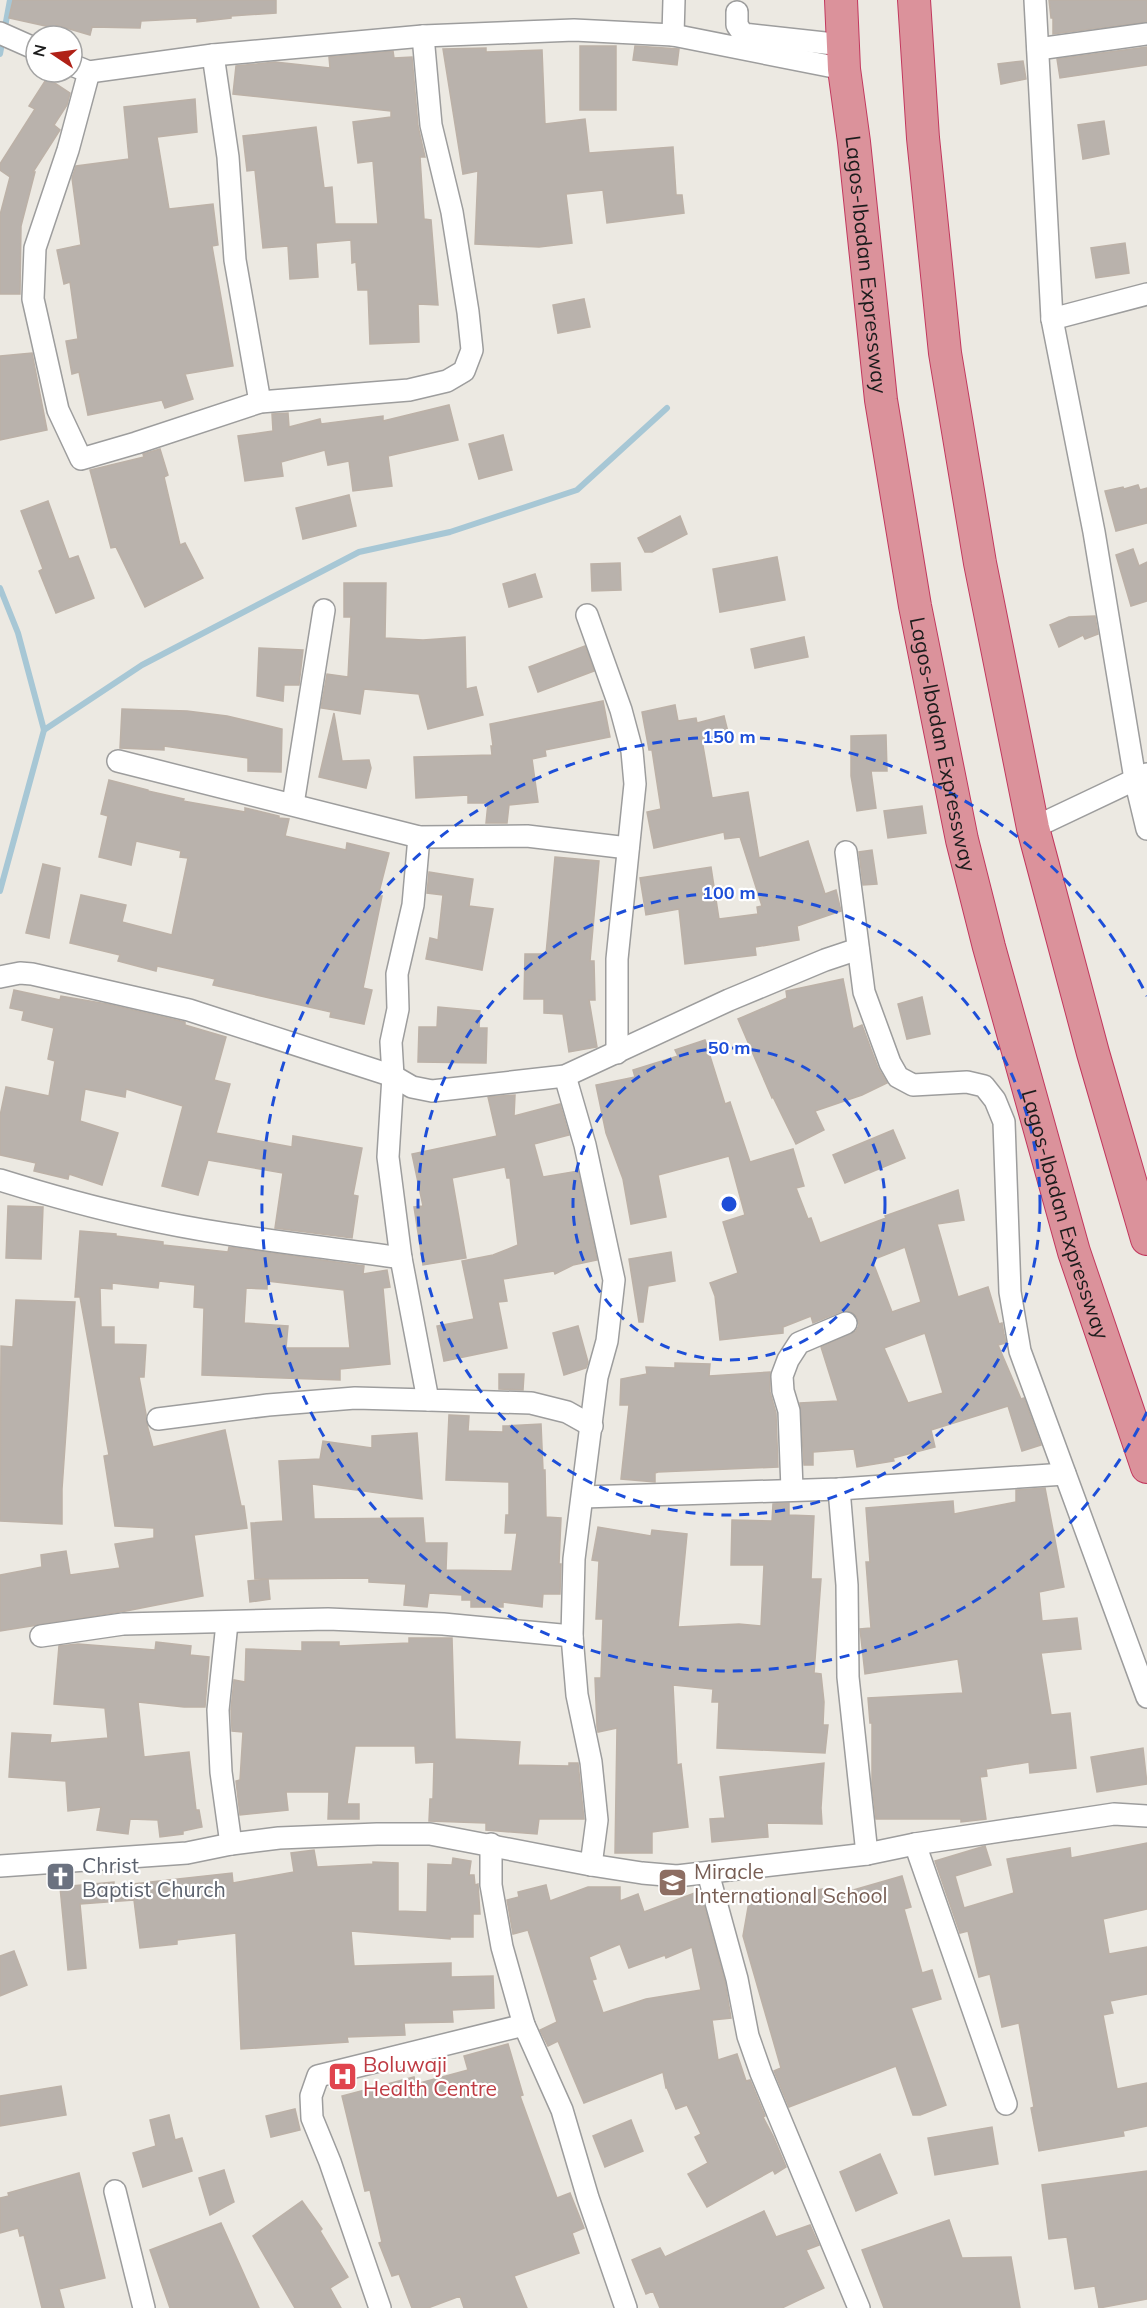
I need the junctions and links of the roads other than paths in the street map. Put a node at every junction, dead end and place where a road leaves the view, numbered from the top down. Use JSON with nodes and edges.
{"nodes":[{"id":1,"x":674,"y":0,"type":"edge"},
{"id":2,"x":841,"y":0,"type":"edge"},
{"id":3,"x":914,"y":0,"type":"edge"},
{"id":4,"x":1035,"y":0,"type":"edge"},
{"id":5,"x":737,"y":12,"type":"dead end"},
{"id":6,"x":0,"y":33,"type":"edge"},
{"id":7,"x":1147,"y":34,"type":"edge"},
{"id":8,"x":673,"y":35,"type":"junction"},
{"id":9,"x":423,"y":36,"type":"junction"},
{"id":10,"x":24,"y":44,"type":"edge"},
{"id":11,"x":1038,"y":49,"type":"junction"},
{"id":12,"x":213,"y":55,"type":"junction"},
{"id":13,"x":844,"y":57,"type":"junction"},
{"id":14,"x":84,"y":69,"type":"edge"},
{"id":15,"x":78,"y":84,"type":"edge"},
{"id":16,"x":1147,"y":294,"type":"edge"},
{"id":17,"x":1053,"y":319,"type":"junction"},
{"id":18,"x":260,"y":402,"type":"junction"},
{"id":19,"x":324,"y":610,"type":"dead end"},
{"id":20,"x":587,"y":615,"type":"dead end"},
{"id":21,"x":118,"y":761,"type":"dead end"},
{"id":22,"x":1141,"y":777,"type":"edge"},
{"id":23,"x":293,"y":804,"type":"junction"},
{"id":24,"x":1034,"y":828,"type":"junction"},
{"id":25,"x":1147,"y":829,"type":"edge"},
{"id":26,"x":420,"y":837,"type":"junction"},
{"id":27,"x":628,"y":848,"type":"junction"},
{"id":28,"x":846,"y":852,"type":"dead end"},
{"id":29,"x":858,"y":949,"type":"junction"},
{"id":30,"x":4,"y":976,"type":"edge"},
{"id":31,"x":617,"y":1053,"type":"junction"},
{"id":32,"x":393,"y":1076,"type":"junction"},
{"id":33,"x":565,"y":1076,"type":"junction"},
{"id":34,"x":0,"y":1180,"type":"edge"},
{"id":35,"x":1147,"y":1239,"type":"edge"},
{"id":36,"x":401,"y":1258,"type":"junction"},
{"id":37,"x":846,"y":1323,"type":"dead end"},
{"id":38,"x":428,"y":1400,"type":"junction"},
{"id":39,"x":158,"y":1419,"type":"dead end"},
{"id":40,"x":592,"y":1425,"type":"junction"},
{"id":41,"x":1147,"y":1467,"type":"edge"},
{"id":42,"x":1065,"y":1474,"type":"junction"},
{"id":43,"x":792,"y":1489,"type":"junction"},
{"id":44,"x":838,"y":1489,"type":"junction"},
{"id":45,"x":583,"y":1497,"type":"junction"},
{"id":46,"x":227,"y":1623,"type":"junction"},
{"id":47,"x":41,"y":1636,"type":"dead end"},
{"id":48,"x":572,"y":1636,"type":"junction"},
{"id":49,"x":1147,"y":1697,"type":"edge"},
{"id":50,"x":1147,"y":1816,"type":"edge"},
{"id":51,"x":231,"y":1844,"type":"junction"},
{"id":52,"x":491,"y":1844,"type":"junction"},
{"id":53,"x":915,"y":1844,"type":"junction"},
{"id":54,"x":867,"y":1854,"type":"junction"},
{"id":55,"x":591,"y":1865,"type":"junction"},
{"id":56,"x":0,"y":1866,"type":"edge"},
{"id":57,"x":708,"y":1873,"type":"junction"},
{"id":58,"x":524,"y":2025,"type":"junction"},
{"id":59,"x":1006,"y":2104,"type":"dead end"},
{"id":60,"x":115,"y":2191,"type":"dead end"},
{"id":61,"x":144,"y":2308,"type":"edge"},
{"id":62,"x":380,"y":2308,"type":"edge"},
{"id":63,"x":626,"y":2308,"type":"edge"},
{"id":64,"x":859,"y":2308,"type":"edge"}],
"edges":[{"from":1,"to":8,"type":"street"},
{"from":2,"to":13,"type":"highway","name":"Lagos-Ibadan Expressway"},
{"from":3,"to":24,"type":"highway"},
{"from":4,"to":11,"type":"street"},
{"from":5,"to":13,"type":"street"},
{"from":6,"to":10,"type":"street"},
{"from":7,"to":11,"type":"street"},
{"from":8,"to":9,"type":"street"},
{"from":8,"to":13,"type":"street"},
{"from":9,"to":12,"type":"street"},
{"from":9,"to":18,"type":"street"},
{"from":11,"to":17,"type":"street"},
{"from":12,"to":14,"type":"street"},
{"from":12,"to":18,"type":"street"},
{"from":13,"to":41,"type":"highway","name":"Lagos-Ibadan Expressway"},
{"from":15,"to":18,"type":"street"},
{"from":16,"to":17,"type":"street"},
{"from":17,"to":22,"type":"street"},
{"from":19,"to":23,"type":"street"},
{"from":20,"to":27,"type":"street"},
{"from":21,"to":23,"type":"street"},
{"from":22,"to":24,"type":"street"},
{"from":22,"to":25,"type":"street"},
{"from":23,"to":26,"type":"street"},
{"from":24,"to":35,"type":"highway"},
{"from":26,"to":27,"type":"street"},
{"from":26,"to":32,"type":"street"},
{"from":27,"to":31,"type":"street"},
{"from":28,"to":29,"type":"street"},
{"from":29,"to":31,"type":"street"},
{"from":29,"to":42,"type":"street"},
{"from":30,"to":32,"type":"street"},
{"from":31,"to":33,"type":"street"},
{"from":32,"to":33,"type":"street"},
{"from":32,"to":36,"type":"street"},
{"from":33,"to":40,"type":"street"},
{"from":34,"to":36,"type":"street"},
{"from":36,"to":38,"type":"street"},
{"from":37,"to":43,"type":"street"},
{"from":38,"to":39,"type":"street"},
{"from":38,"to":40,"type":"street"},
{"from":40,"to":45,"type":"street"},
{"from":42,"to":44,"type":"street"},
{"from":42,"to":49,"type":"street"},
{"from":43,"to":44,"type":"street"},
{"from":43,"to":45,"type":"street"},
{"from":44,"to":54,"type":"street"},
{"from":45,"to":48,"type":"street"},
{"from":46,"to":47,"type":"street"},
{"from":46,"to":48,"type":"street"},
{"from":46,"to":51,"type":"street"},
{"from":48,"to":55,"type":"street"},
{"from":50,"to":53,"type":"street"},
{"from":51,"to":52,"type":"street"},
{"from":51,"to":56,"type":"street"},
{"from":52,"to":55,"type":"street"},
{"from":52,"to":58,"type":"street"},
{"from":53,"to":54,"type":"street"},
{"from":53,"to":59,"type":"street"},
{"from":54,"to":57,"type":"street"},
{"from":55,"to":57,"type":"street"},
{"from":57,"to":64,"type":"street"},
{"from":58,"to":62,"type":"street"},
{"from":58,"to":63,"type":"street"},
{"from":60,"to":61,"type":"street"}]}
